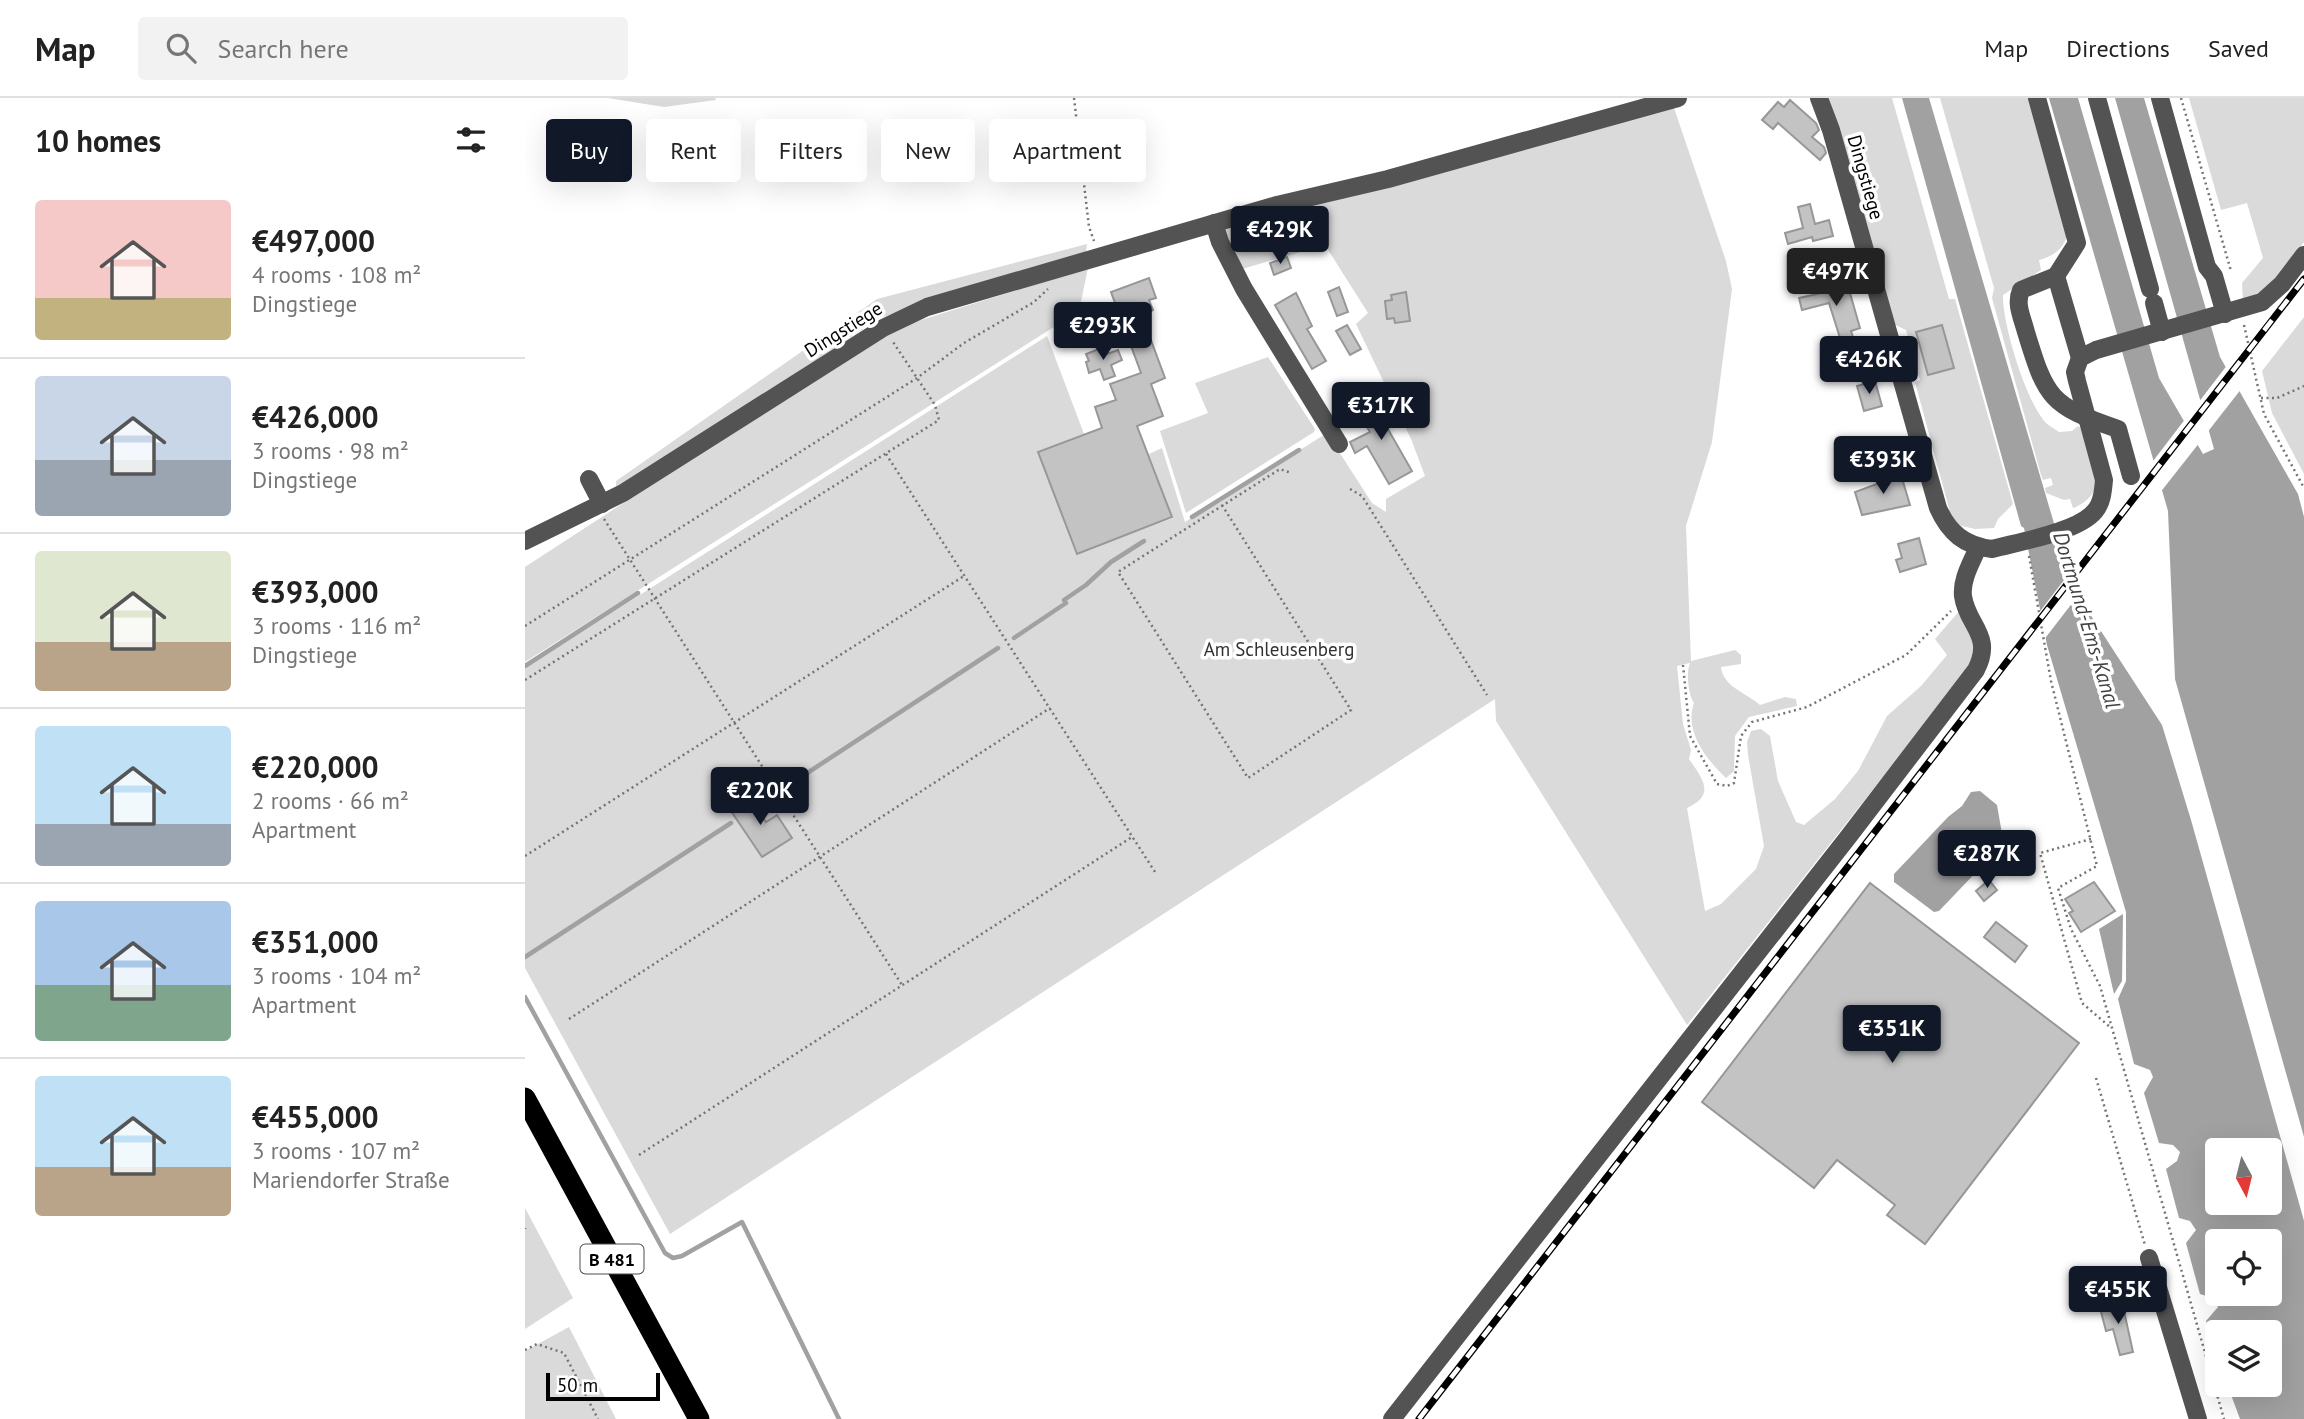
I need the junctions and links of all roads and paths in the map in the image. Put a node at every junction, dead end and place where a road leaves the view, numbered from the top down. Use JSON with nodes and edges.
{"nodes":[{"id":1,"x":1074,"y":98,"type":"edge"},
{"id":2,"x":1678,"y":98,"type":"edge"},
{"id":3,"x":1819,"y":98,"type":"edge"},
{"id":4,"x":2037,"y":98,"type":"edge"},
{"id":5,"x":2097,"y":98,"type":"edge"},
{"id":6,"x":2160,"y":98,"type":"edge"},
{"id":7,"x":2181,"y":98,"type":"edge"},
{"id":8,"x":1214,"y":223,"type":"junction"},
{"id":9,"x":2304,"y":255,"type":"edge"},
{"id":10,"x":1101,"y":257,"type":"junction"},
{"id":11,"x":1056,"y":270,"type":"junction"},
{"id":12,"x":2056,"y":276,"type":"junction"},
{"id":13,"x":2234,"y":282,"type":"dead end"},
{"id":14,"x":2231,"y":315,"type":"junction"},
{"id":15,"x":883,"y":328,"type":"junction"},
{"id":16,"x":2163,"y":331,"type":"junction"},
{"id":17,"x":2080,"y":358,"type":"junction"},
{"id":18,"x":917,"y":377,"type":"junction"},
{"id":19,"x":2304,"y":386,"type":"edge"},
{"id":20,"x":2260,"y":398,"type":"junction"},
{"id":21,"x":1339,"y":443,"type":"dead end"},
{"id":22,"x":886,"y":454,"type":"junction"},
{"id":23,"x":1291,"y":473,"type":"dead end"},
{"id":24,"x":2131,"y":476,"type":"dead end"},
{"id":25,"x":589,"y":479,"type":"dead end"},
{"id":26,"x":2304,"y":488,"type":"edge"},
{"id":27,"x":1350,"y":489,"type":"dead end"},
{"id":28,"x":1222,"y":505,"type":"junction"},
{"id":29,"x":599,"y":506,"type":"junction"},
{"id":30,"x":527,"y":535,"type":"edge"},
{"id":31,"x":2027,"y":544,"type":"junction"},
{"id":32,"x":1978,"y":547,"type":"junction"},
{"id":33,"x":630,"y":559,"type":"junction"},
{"id":34,"x":964,"y":576,"type":"junction"},
{"id":35,"x":654,"y":598,"type":"junction"},
{"id":36,"x":1963,"y":598,"type":"junction"},
{"id":37,"x":525,"y":626,"type":"edge"},
{"id":38,"x":1683,"y":665,"type":"dead end"},
{"id":39,"x":525,"y":680,"type":"edge"},
{"id":40,"x":1487,"y":695,"type":"dead end"},
{"id":41,"x":1049,"y":708,"type":"junction"},
{"id":42,"x":733,"y":723,"type":"junction"},
{"id":43,"x":1132,"y":837,"type":"junction"},
{"id":44,"x":2091,"y":839,"type":"junction"},
{"id":45,"x":525,"y":856,"type":"edge"},
{"id":46,"x":819,"y":857,"type":"junction"},
{"id":47,"x":1155,"y":872,"type":"dead end"},
{"id":48,"x":902,"y":986,"type":"junction"},
{"id":49,"x":569,"y":1019,"type":"dead end"},
{"id":50,"x":2112,"y":1028,"type":"junction"},
{"id":51,"x":2096,"y":1078,"type":"dead end"},
{"id":52,"x":525,"y":1098,"type":"edge"},
{"id":53,"x":639,"y":1155,"type":"dead end"},
{"id":54,"x":2149,"y":1258,"type":"joint"},
{"id":55,"x":525,"y":1350,"type":"edge"},
{"id":56,"x":598,"y":1419,"type":"edge"},
{"id":57,"x":699,"y":1419,"type":"edge"},
{"id":58,"x":1392,"y":1419,"type":"edge"},
{"id":59,"x":2198,"y":1419,"type":"edge"},
{"id":60,"x":2224,"y":1419,"type":"edge"}],
"edges":[{"from":1,"to":10,"type":"path"},
{"from":2,"to":8,"type":"street","name":"Dingstiege"},
{"from":3,"to":32,"type":"street","name":"Dingstiege"},
{"from":4,"to":12,"type":"street"},
{"from":5,"to":16,"type":"street"},
{"from":6,"to":14,"type":"street"},
{"from":7,"to":13,"type":"path"},
{"from":8,"to":10,"type":"street","name":"Dingstiege"},
{"from":8,"to":21,"type":"street"},
{"from":9,"to":14,"type":"street"},
{"from":10,"to":11,"type":"street","name":"Dingstiege"},
{"from":11,"to":15,"type":"street","name":"Dingstiege"},
{"from":11,"to":18,"type":"path"},
{"from":12,"to":17,"type":"street"},
{"from":12,"to":24,"type":"street"},
{"from":14,"to":16,"type":"street"},
{"from":14,"to":20,"type":"path"},
{"from":15,"to":18,"type":"path"},
{"from":15,"to":29,"type":"street","name":"Dingstiege"},
{"from":16,"to":17,"type":"street"},
{"from":17,"to":31,"type":"street"},
{"from":18,"to":22,"type":"path"},
{"from":18,"to":33,"type":"path"},
{"from":19,"to":20,"type":"path"},
{"from":20,"to":26,"type":"path"},
{"from":22,"to":34,"type":"path"},
{"from":22,"to":35,"type":"path"},
{"from":23,"to":28,"type":"path"},
{"from":25,"to":29,"type":"street"},
{"from":27,"to":40,"type":"path"},
{"from":28,"to":28,"type":"path"},
{"from":29,"to":30,"type":"street","name":"Dingstiege"},
{"from":29,"to":33,"type":"path"},
{"from":31,"to":32,"type":"street"},
{"from":31,"to":44,"type":"path"},
{"from":32,"to":36,"type":"street"},
{"from":33,"to":35,"type":"path"},
{"from":33,"to":37,"type":"path"},
{"from":34,"to":41,"type":"path"},
{"from":34,"to":42,"type":"path"},
{"from":35,"to":39,"type":"path"},
{"from":35,"to":42,"type":"path"},
{"from":36,"to":38,"type":"path"},
{"from":36,"to":58,"type":"street"},
{"from":41,"to":43,"type":"path"},
{"from":41,"to":46,"type":"path"},
{"from":42,"to":45,"type":"path"},
{"from":42,"to":46,"type":"path"},
{"from":43,"to":47,"type":"path"},
{"from":43,"to":48,"type":"path"},
{"from":44,"to":50,"type":"path"},
{"from":44,"to":50,"type":"path"},
{"from":46,"to":48,"type":"path"},
{"from":46,"to":49,"type":"path"},
{"from":48,"to":53,"type":"path"},
{"from":50,"to":60,"type":"path"},
{"from":51,"to":54,"type":"path"},
{"from":52,"to":57,"type":"highway","number":"B 481"},
{"from":54,"to":59,"type":"street"},
{"from":55,"to":56,"type":"path"}]}
